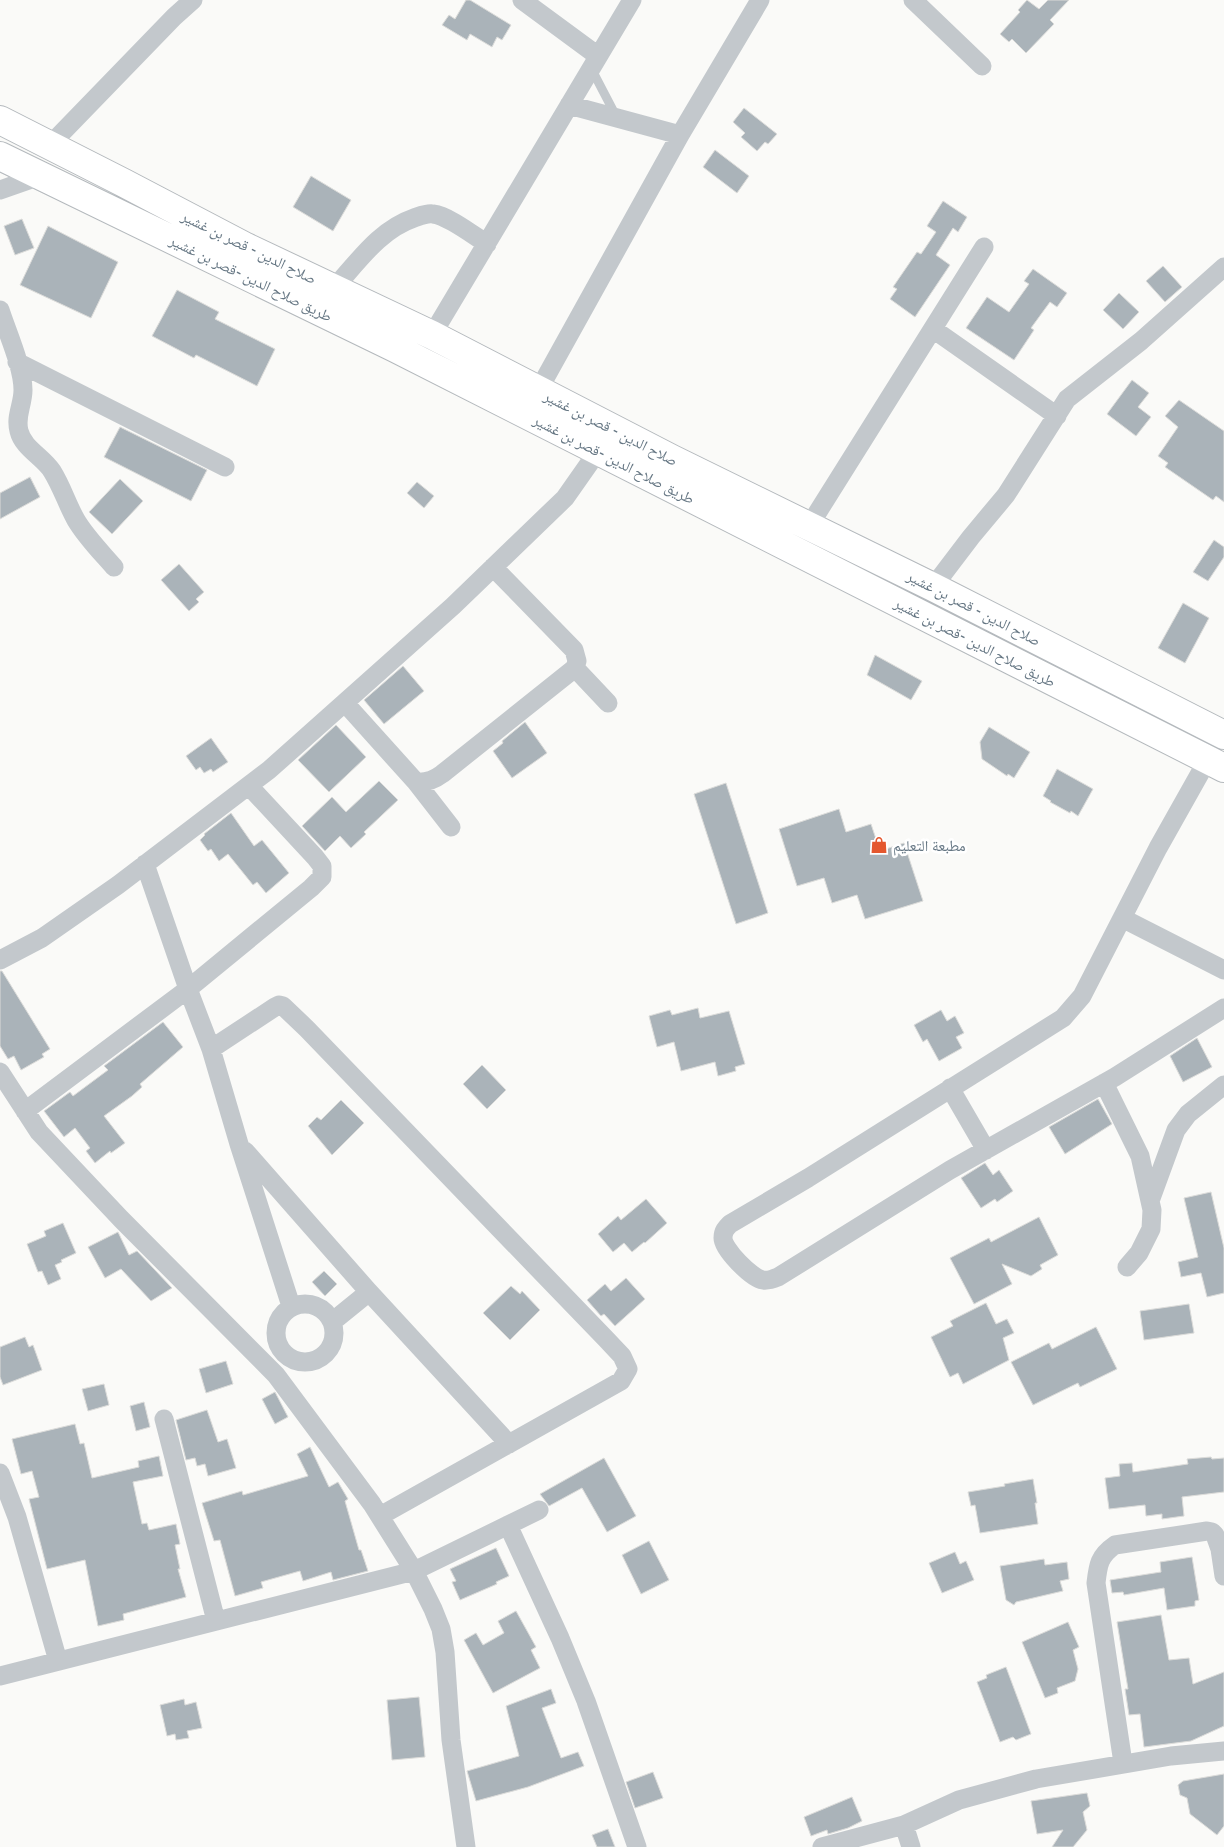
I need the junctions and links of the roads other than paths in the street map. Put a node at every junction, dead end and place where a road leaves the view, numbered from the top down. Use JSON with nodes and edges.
{"nodes":[{"id":1,"x":193,"y":0,"type":"edge"},
{"id":2,"x":522,"y":0,"type":"edge"},
{"id":3,"x":632,"y":0,"type":"edge"},
{"id":4,"x":760,"y":0,"type":"edge"},
{"id":5,"x":913,"y":0,"type":"edge"},
{"id":6,"x":594,"y":62,"type":"junction"},
{"id":7,"x":982,"y":66,"type":"dead end"},
{"id":8,"x":569,"y":105,"type":"junction"},
{"id":9,"x":617,"y":118,"type":"junction"},
{"id":10,"x":0,"y":120,"type":"edge"},
{"id":11,"x":680,"y":135,"type":"junction"},
{"id":12,"x":50,"y":145,"type":"junction"},
{"id":13,"x":0,"y":156,"type":"edge"},
{"id":14,"x":40,"y":176,"type":"junction"},
{"id":15,"x":124,"y":183,"type":"junction"},
{"id":16,"x":0,"y":190,"type":"edge"},
{"id":17,"x":110,"y":210,"type":"junction"},
{"id":18,"x":487,"y":244,"type":"junction"},
{"id":19,"x":984,"y":247,"type":"dead end"},
{"id":20,"x":1224,"y":267,"type":"edge"},
{"id":21,"x":334,"y":288,"type":"junction"},
{"id":22,"x":0,"y":310,"type":"edge"},
{"id":23,"x":933,"y":329,"type":"junction"},
{"id":24,"x":432,"y":334,"type":"junction"},
{"id":25,"x":17,"y":362,"type":"junction"},
{"id":26,"x":538,"y":391,"type":"junction"},
{"id":27,"x":1057,"y":416,"type":"junction"},
{"id":28,"x":598,"y":451,"type":"junction"},
{"id":29,"x":225,"y":467,"type":"dead end"},
{"id":30,"x":809,"y":526,"type":"junction"},
{"id":31,"x":114,"y":567,"type":"dead end"},
{"id":32,"x":493,"y":567,"type":"junction"},
{"id":33,"x":933,"y":587,"type":"junction"},
{"id":34,"x":575,"y":668,"type":"junction"},
{"id":35,"x":345,"y":703,"type":"junction"},
{"id":36,"x":608,"y":703,"type":"dead end"},
{"id":37,"x":1224,"y":735,"type":"edge"},
{"id":38,"x":1216,"y":764,"type":"edge"},
{"id":39,"x":416,"y":782,"type":"junction"},
{"id":40,"x":249,"y":786,"type":"junction"},
{"id":41,"x":451,"y":827,"type":"dead end"},
{"id":42,"x":145,"y":864,"type":"junction"},
{"id":43,"x":1122,"y":918,"type":"junction"},
{"id":44,"x":0,"y":960,"type":"edge"},
{"id":45,"x":1224,"y":970,"type":"edge"},
{"id":46,"x":188,"y":989,"type":"junction"},
{"id":47,"x":1224,"y":1008,"type":"edge"},
{"id":48,"x":211,"y":1049,"type":"junction"},
{"id":49,"x":0,"y":1072,"type":"edge"},
{"id":50,"x":1104,"y":1083,"type":"junction"},
{"id":51,"x":1224,"y":1085,"type":"edge"},
{"id":52,"x":950,"y":1088,"type":"junction"},
{"id":53,"x":26,"y":1111,"type":"junction"},
{"id":54,"x":239,"y":1144,"type":"junction"},
{"id":55,"x":986,"y":1150,"type":"junction"},
{"id":56,"x":1150,"y":1201,"type":"junction"},
{"id":57,"x":1128,"y":1267,"type":"dead end"},
{"id":58,"x":369,"y":1292,"type":"junction"},
{"id":59,"x":291,"y":1306,"type":"junction"},
{"id":60,"x":332,"y":1322,"type":"junction"},
{"id":61,"x":290,"y":1359,"type":"junction"},
{"id":62,"x":276,"y":1375,"type":"junction"},
{"id":63,"x":164,"y":1419,"type":"dead end"},
{"id":64,"x":509,"y":1444,"type":"junction"},
{"id":65,"x":0,"y":1473,"type":"edge"},
{"id":66,"x":539,"y":1510,"type":"dead end"},
{"id":67,"x":380,"y":1516,"type":"junction"},
{"id":68,"x":508,"y":1525,"type":"junction"},
{"id":69,"x":414,"y":1571,"type":"junction"},
{"id":70,"x":1224,"y":1576,"type":"edge"},
{"id":71,"x":216,"y":1621,"type":"junction"},
{"id":72,"x":58,"y":1661,"type":"junction"},
{"id":73,"x":0,"y":1676,"type":"edge"},
{"id":74,"x":1224,"y":1751,"type":"edge"},
{"id":75,"x":1123,"y":1764,"type":"junction"},
{"id":76,"x":904,"y":1825,"type":"junction"},
{"id":77,"x":466,"y":1847,"type":"edge"},
{"id":78,"x":637,"y":1847,"type":"edge"},
{"id":79,"x":822,"y":1847,"type":"edge"},
{"id":80,"x":911,"y":1847,"type":"edge"}],
"edges":[{"from":1,"to":12,"type":"street"},
{"from":2,"to":6,"type":"street"},
{"from":3,"to":6,"type":"street"},
{"from":4,"to":11,"type":"street"},
{"from":5,"to":7,"type":"street"},
{"from":6,"to":8,"type":"street"},
{"from":6,"to":9,"type":"lane"},
{"from":8,"to":9,"type":"street"},
{"from":8,"to":18,"type":"street"},
{"from":9,"to":11,"type":"street"},
{"from":10,"to":12,"type":"highway","name":"صلاح الدين - قصر بن غشير"},
{"from":11,"to":26,"type":"street"},
{"from":12,"to":15,"type":"highway","name":"صلاح الدين - قصر بن غشير"},
{"from":13,"to":14,"type":"highway","name":"طريق صلاح الدين -قصر بن غشير"},
{"from":14,"to":16,"type":"street"},
{"from":14,"to":17,"type":"highway","name":"طريق صلاح الدين -قصر بن غشير"},
{"from":15,"to":17,"type":"highway"},
{"from":15,"to":21,"type":"highway","name":"صلاح الدين - قصر بن غشير"},
{"from":17,"to":28,"type":"highway","name":"طريق صلاح الدين -قصر بن غشير"},
{"from":18,"to":21,"type":"street"},
{"from":18,"to":24,"type":"street"},
{"from":19,"to":23,"type":"street"},
{"from":20,"to":27,"type":"street"},
{"from":21,"to":24,"type":"highway","name":"صلاح الدين - قصر بن غشير"},
{"from":22,"to":25,"type":"street"},
{"from":23,"to":27,"type":"street"},
{"from":23,"to":30,"type":"street"},
{"from":24,"to":26,"type":"highway","name":"صلاح الدين - قصر بن غشير"},
{"from":25,"to":29,"type":"street"},
{"from":25,"to":31,"type":"street"},
{"from":26,"to":30,"type":"highway","name":"صلاح الدين - قصر بن غشير"},
{"from":27,"to":33,"type":"street"},
{"from":28,"to":32,"type":"street"},
{"from":28,"to":38,"type":"highway","name":"طريق صلاح الدين -قصر بن غشير"},
{"from":30,"to":33,"type":"highway","name":"صلاح الدين - قصر بن غشير"},
{"from":32,"to":34,"type":"street"},
{"from":32,"to":35,"type":"street"},
{"from":33,"to":37,"type":"highway","name":"صلاح الدين - قصر بن غشير"},
{"from":34,"to":36,"type":"street"},
{"from":34,"to":39,"type":"street"},
{"from":35,"to":39,"type":"street"},
{"from":35,"to":40,"type":"street"},
{"from":38,"to":43,"type":"street"},
{"from":39,"to":41,"type":"street"},
{"from":40,"to":42,"type":"street"},
{"from":40,"to":46,"type":"street"},
{"from":42,"to":44,"type":"street"},
{"from":42,"to":46,"type":"street"},
{"from":43,"to":45,"type":"street"},
{"from":43,"to":52,"type":"street"},
{"from":46,"to":48,"type":"street"},
{"from":46,"to":53,"type":"street"},
{"from":47,"to":50,"type":"street"},
{"from":48,"to":54,"type":"street"},
{"from":48,"to":64,"type":"street"},
{"from":49,"to":53,"type":"street"},
{"from":50,"to":55,"type":"street"},
{"from":50,"to":56,"type":"street"},
{"from":51,"to":56,"type":"street"},
{"from":52,"to":55,"type":"street"},
{"from":52,"to":55,"type":"street"},
{"from":53,"to":62,"type":"street"},
{"from":54,"to":58,"type":"street"},
{"from":54,"to":59,"type":"street"},
{"from":56,"to":57,"type":"street"},
{"from":58,"to":60,"type":"street"},
{"from":58,"to":64,"type":"street"},
{"from":59,"to":60,"type":"street"},
{"from":59,"to":61,"type":"street"},
{"from":60,"to":61,"type":"street"},
{"from":61,"to":62,"type":"street"},
{"from":62,"to":67,"type":"street"},
{"from":63,"to":71,"type":"street"},
{"from":64,"to":67,"type":"street"},
{"from":65,"to":72,"type":"street"},
{"from":66,"to":68,"type":"street"},
{"from":67,"to":69,"type":"street"},
{"from":68,"to":69,"type":"street"},
{"from":68,"to":78,"type":"street"},
{"from":69,"to":71,"type":"street"},
{"from":69,"to":77,"type":"street"},
{"from":70,"to":75,"type":"street"},
{"from":71,"to":72,"type":"street"},
{"from":72,"to":73,"type":"street"},
{"from":74,"to":75,"type":"street"},
{"from":75,"to":76,"type":"street"},
{"from":76,"to":79,"type":"street"},
{"from":76,"to":80,"type":"street"}]}
